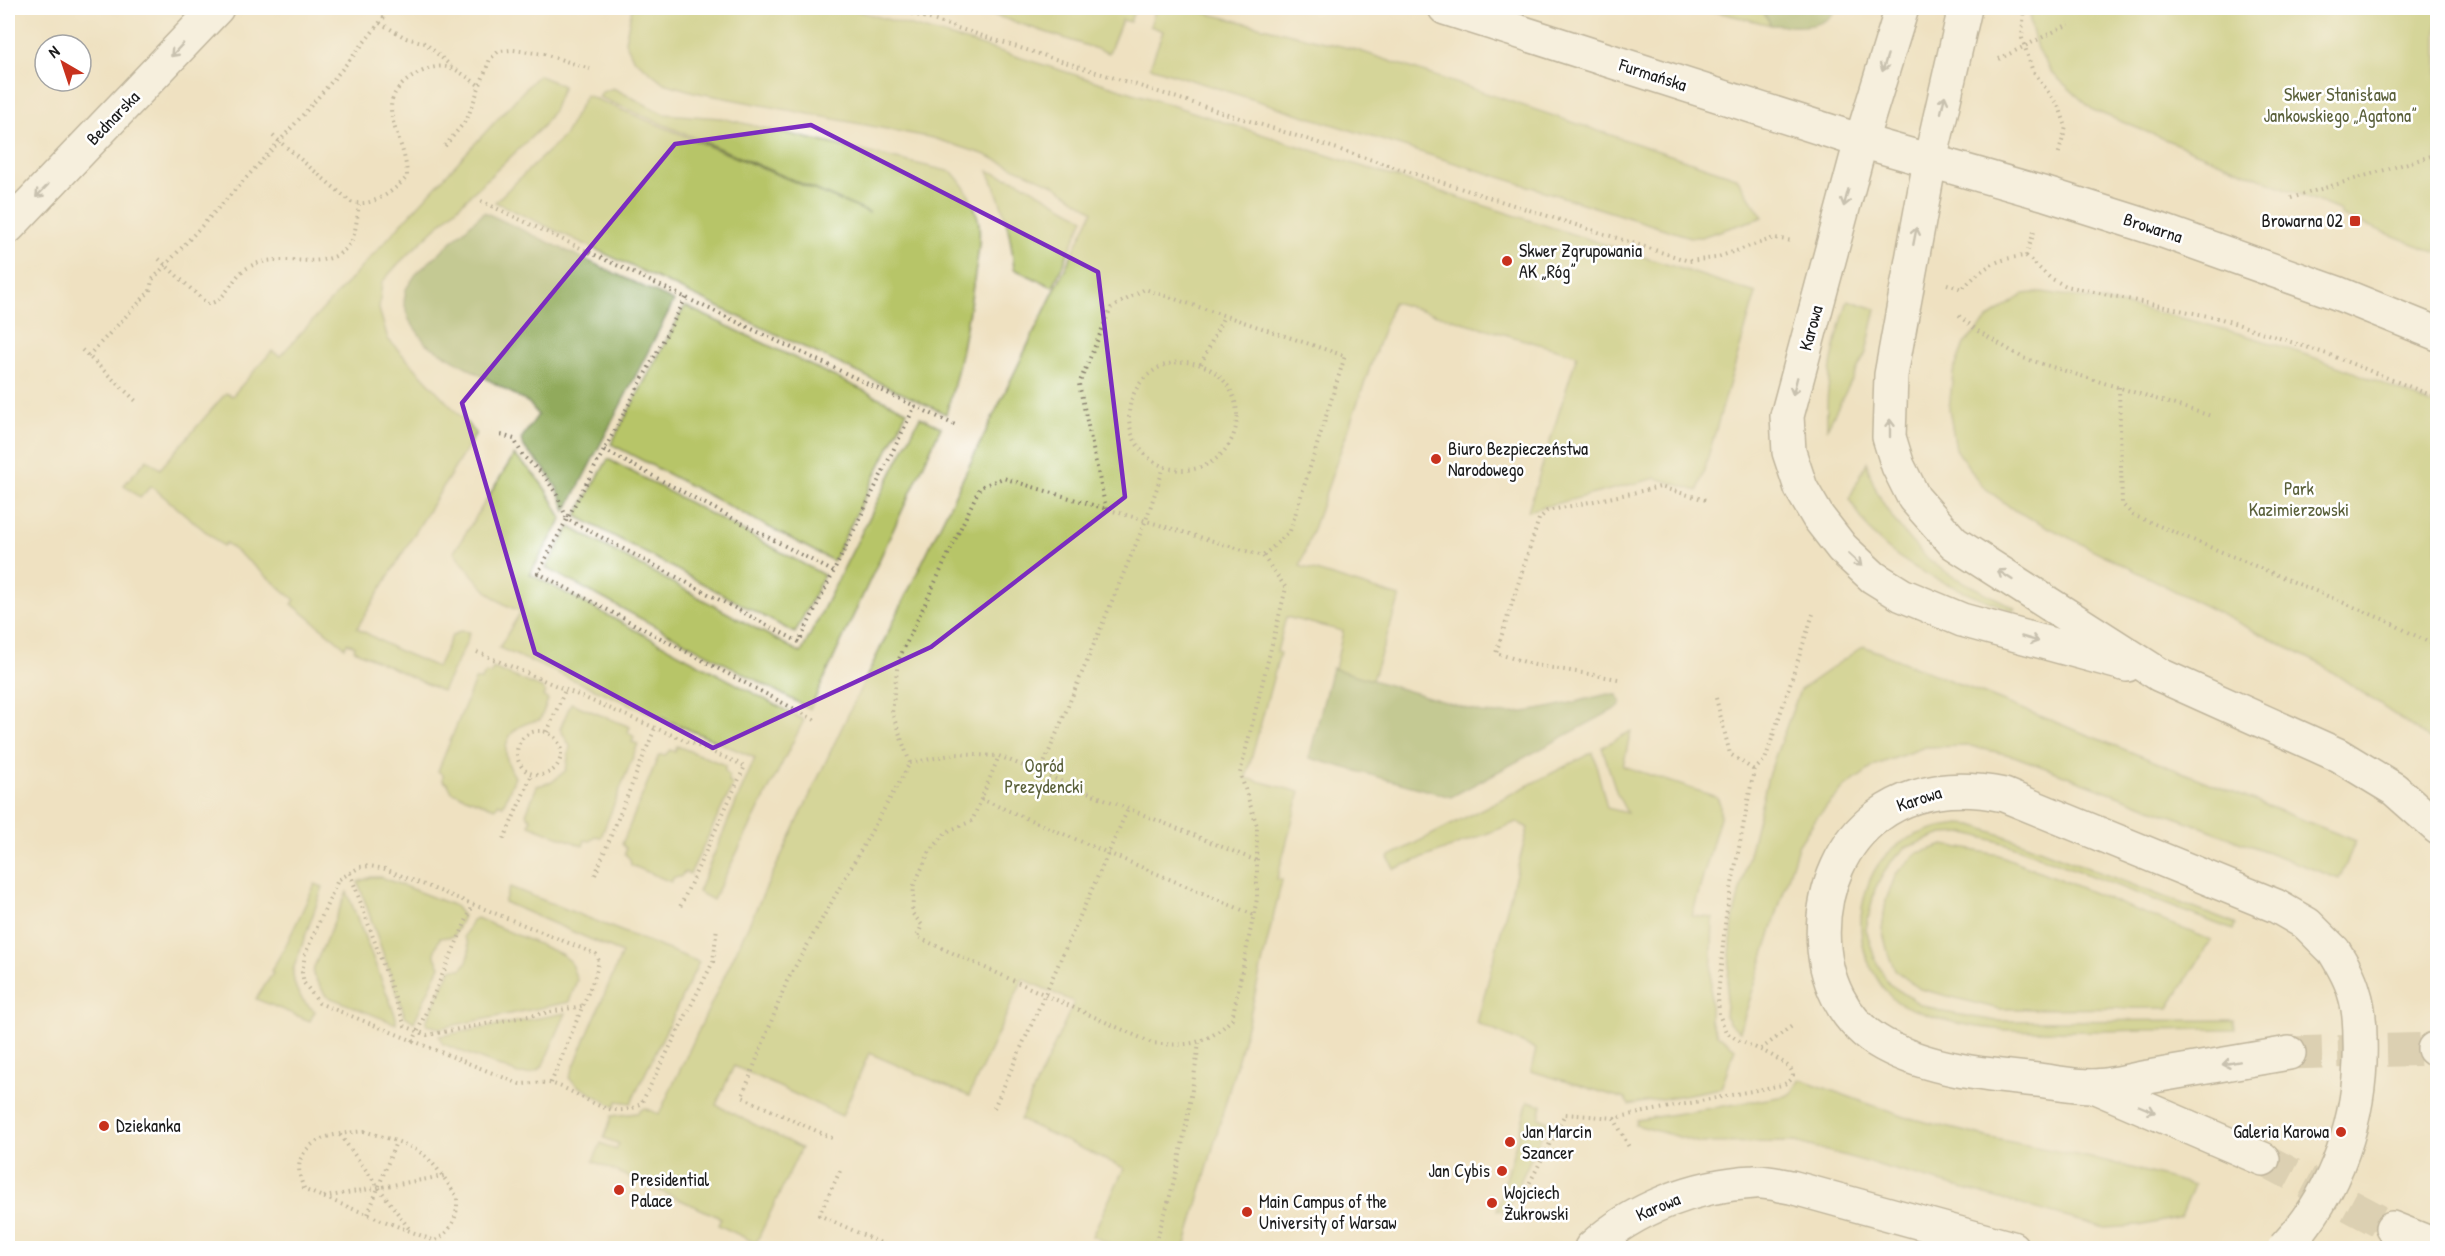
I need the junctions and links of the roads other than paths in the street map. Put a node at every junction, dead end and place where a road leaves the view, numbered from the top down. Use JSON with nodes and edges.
{"nodes":[{"id":1,"x":217,"y":8,"type":"edge"},
{"id":2,"x":1445,"y":8,"type":"edge"},
{"id":3,"x":1902,"y":8,"type":"edge"},
{"id":4,"x":1965,"y":8,"type":"edge"},
{"id":5,"x":1861,"y":141,"type":"junction"},
{"id":6,"x":1930,"y":160,"type":"junction"},
{"id":7,"x":8,"y":227,"type":"edge"},
{"id":8,"x":2438,"y":334,"type":"edge"},
{"id":9,"x":2160,"y":675,"type":"junction"},
{"id":10,"x":2438,"y":828,"type":"edge"},
{"id":11,"x":2289,"y":1053,"type":"tunnel mouth"},
{"id":12,"x":2093,"y":1086,"type":"junction"},
{"id":13,"x":2264,"y":1159,"type":"tunnel mouth"},
{"id":14,"x":2392,"y":1228,"type":"tunnel mouth"},
{"id":15,"x":2438,"y":1243,"type":"edge"},
{"id":16,"x":1591,"y":1248,"type":"edge"},
{"id":17,"x":2012,"y":1248,"type":"edge"},
{"id":18,"x":2284,"y":1248,"type":"edge"}],
"edges":[{"from":1,"to":7,"type":"street","name":"Bednarska","one_way":true},
{"from":2,"to":5,"type":"street","name":"Furmańska"},
{"from":3,"to":5,"type":"street","name":"Karowa","one_way":true},
{"from":6,"to":4,"type":"street","name":"Karowa","one_way":true},
{"from":5,"to":6,"type":"street","name":"Browarna"},
{"from":5,"to":9,"type":"street","name":"Karowa","one_way":true},
{"from":6,"to":8,"type":"street","name":"Browarna"},
{"from":9,"to":6,"type":"street","name":"Karowa","one_way":true},
{"from":9,"to":10,"type":"street","name":"Karowa"},
{"from":11,"to":12,"type":"street","name":"Karowa","one_way":true},
{"from":12,"to":13,"type":"street","name":"Karowa","one_way":true},
{"from":12,"to":18,"type":"street","name":"Karowa","bridge":true},
{"from":14,"to":15,"type":"street"},
{"from":16,"to":17,"type":"street","name":"Karowa"}]}
